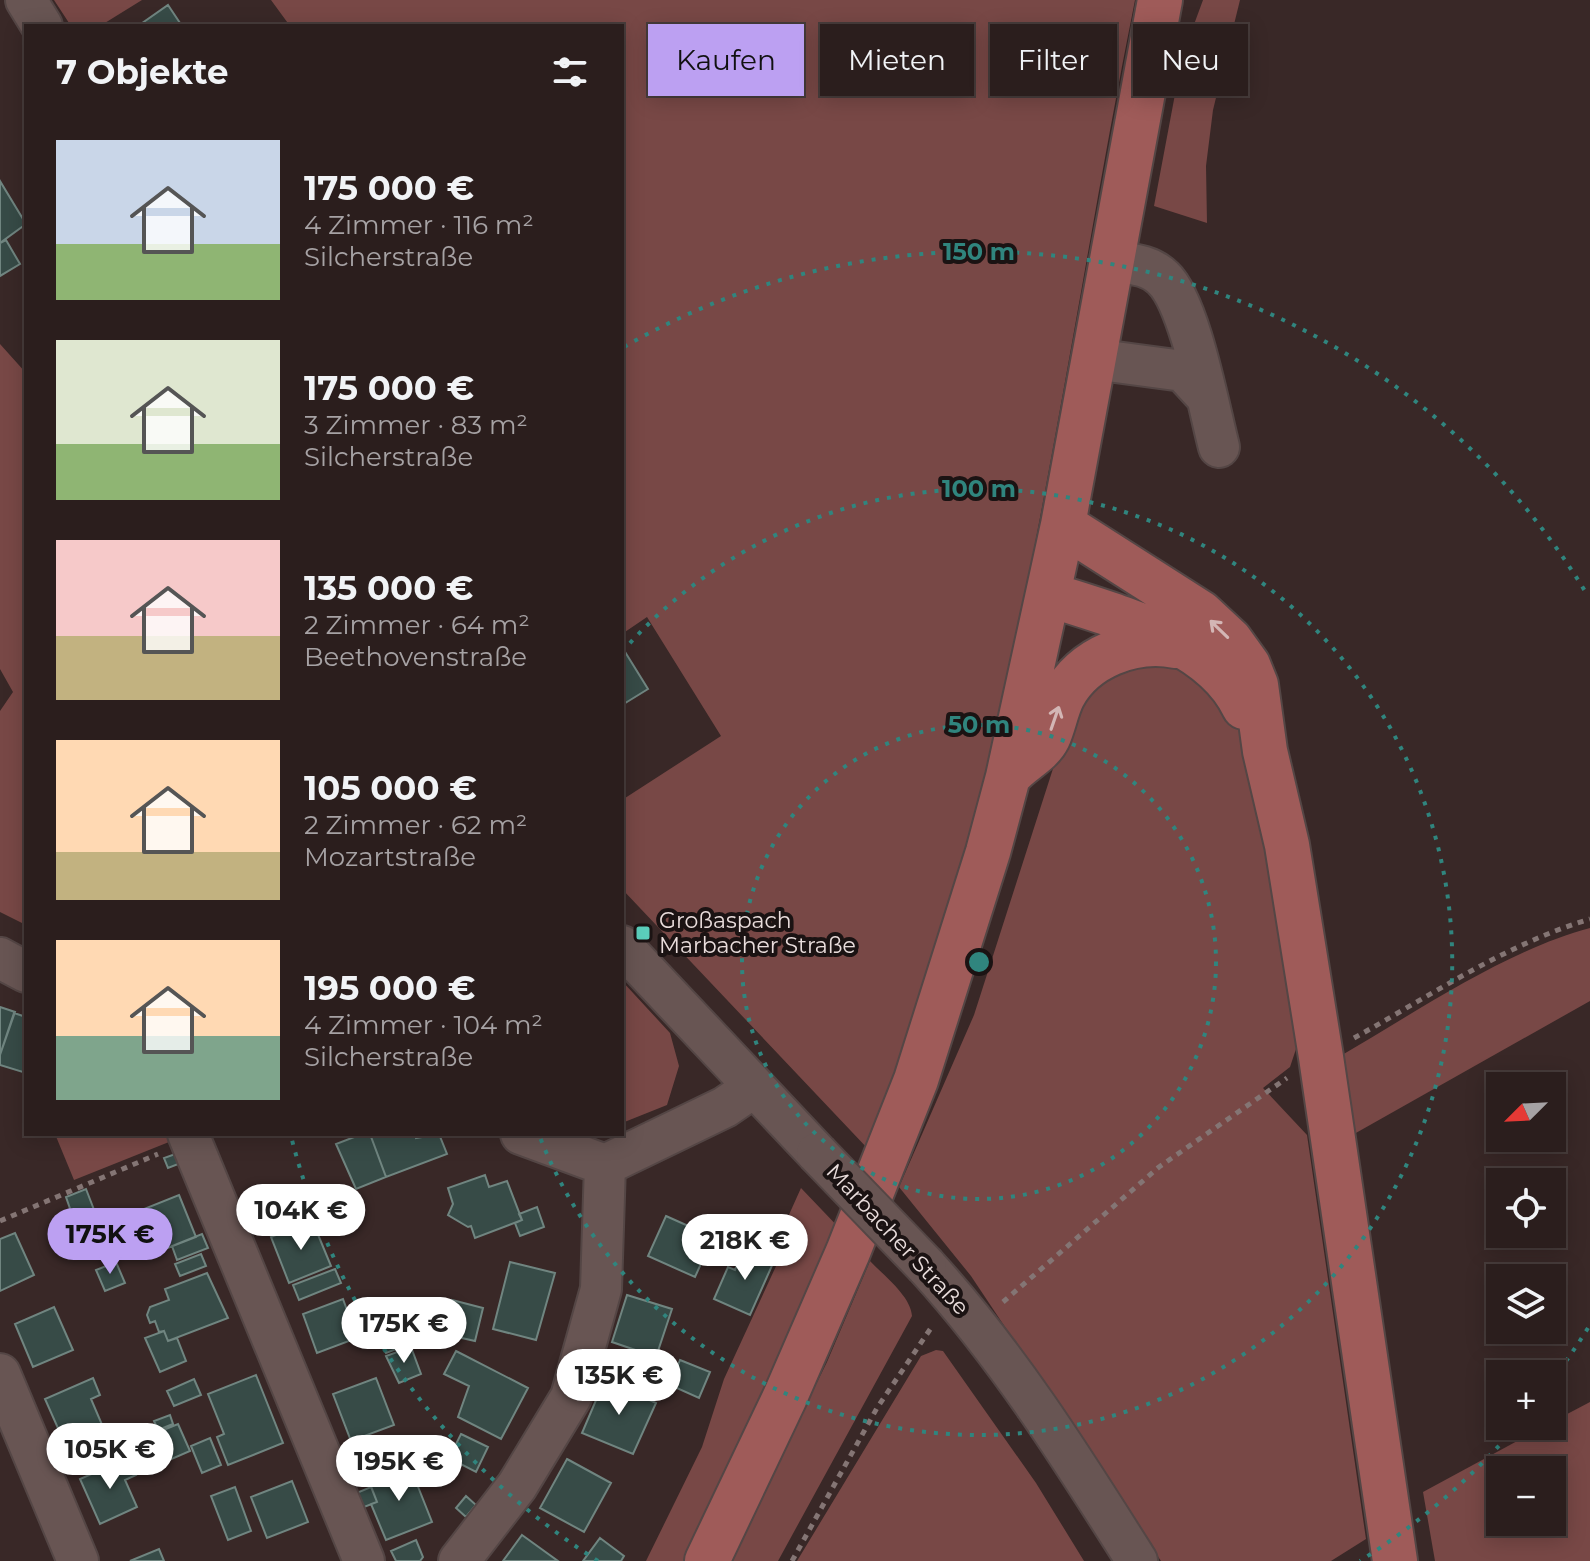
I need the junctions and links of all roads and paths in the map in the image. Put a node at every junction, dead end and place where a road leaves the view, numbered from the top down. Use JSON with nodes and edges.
{"nodes":[{"id":1,"x":26,"y":0,"type":"edge"},
{"id":2,"x":1160,"y":0,"type":"edge"},
{"id":3,"x":41,"y":24,"type":"edge"},
{"id":4,"x":1111,"y":261,"type":"junction"},
{"id":5,"x":1093,"y":359,"type":"junction"},
{"id":6,"x":1206,"y":396,"type":"junction"},
{"id":7,"x":1219,"y":447,"type":"dead end"},
{"id":8,"x":1063,"y":525,"type":"junction"},
{"id":9,"x":1048,"y":594,"type":"junction"},
{"id":10,"x":1188,"y":648,"type":"junction"},
{"id":11,"x":1265,"y":751,"type":"junction"},
{"id":12,"x":1008,"y":777,"type":"junction"},
{"id":13,"x":1590,"y":919,"type":"edge"},
{"id":14,"x":624,"y":948,"type":"edge"},
{"id":15,"x":0,"y":958,"type":"edge"},
{"id":16,"x":24,"y":971,"type":"edge"},
{"id":17,"x":1321,"y":1057,"type":"junction"},
{"id":18,"x":754,"y":1087,"type":"junction"},
{"id":19,"x":189,"y":1136,"type":"edge"},
{"id":20,"x":526,"y":1136,"type":"edge"},
{"id":21,"x":149,"y":1157,"type":"dead end"},
{"id":22,"x":605,"y":1165,"type":"junction"},
{"id":23,"x":0,"y":1221,"type":"edge"},
{"id":24,"x":966,"y":1310,"type":"junction"},
{"id":25,"x":0,"y":1374,"type":"edge"},
{"id":26,"x":78,"y":1561,"type":"edge"},
{"id":27,"x":364,"y":1561,"type":"edge"},
{"id":28,"x":459,"y":1561,"type":"edge"},
{"id":29,"x":707,"y":1561,"type":"edge"},
{"id":30,"x":792,"y":1561,"type":"edge"},
{"id":31,"x":1137,"y":1561,"type":"edge"},
{"id":32,"x":1395,"y":1561,"type":"edge"}],
"edges":[{"from":1,"to":3,"type":"street"},
{"from":2,"to":4,"type":"main road"},
{"from":4,"to":5,"type":"main road"},
{"from":4,"to":6,"type":"street"},
{"from":5,"to":6,"type":"street"},
{"from":5,"to":8,"type":"main road"},
{"from":6,"to":7,"type":"street"},
{"from":8,"to":9,"type":"main road"},
{"from":11,"to":8,"type":"main road","one_way":true},
{"from":9,"to":10,"type":"main road"},
{"from":9,"to":12,"type":"main road"},
{"from":10,"to":11,"type":"main road"},
{"from":12,"to":10,"type":"main road","one_way":true},
{"from":11,"to":17,"type":"main road"},
{"from":12,"to":29,"type":"main road"},
{"from":13,"to":17,"type":"path"},
{"from":14,"to":18,"type":"street","name":"Marbacher Straße"},
{"from":15,"to":16,"type":"street"},
{"from":17,"to":24,"type":"path"},
{"from":17,"to":32,"type":"main road"},
{"from":18,"to":22,"type":"street"},
{"from":18,"to":24,"type":"street","name":"Marbacher Straße","bridge":true},
{"from":19,"to":27,"type":"street"},
{"from":20,"to":22,"type":"street"},
{"from":21,"to":23,"type":"path"},
{"from":22,"to":28,"type":"street"},
{"from":24,"to":30,"type":"path"},
{"from":24,"to":31,"type":"street","name":"Marbacher Straße"},
{"from":25,"to":26,"type":"street"}]}
